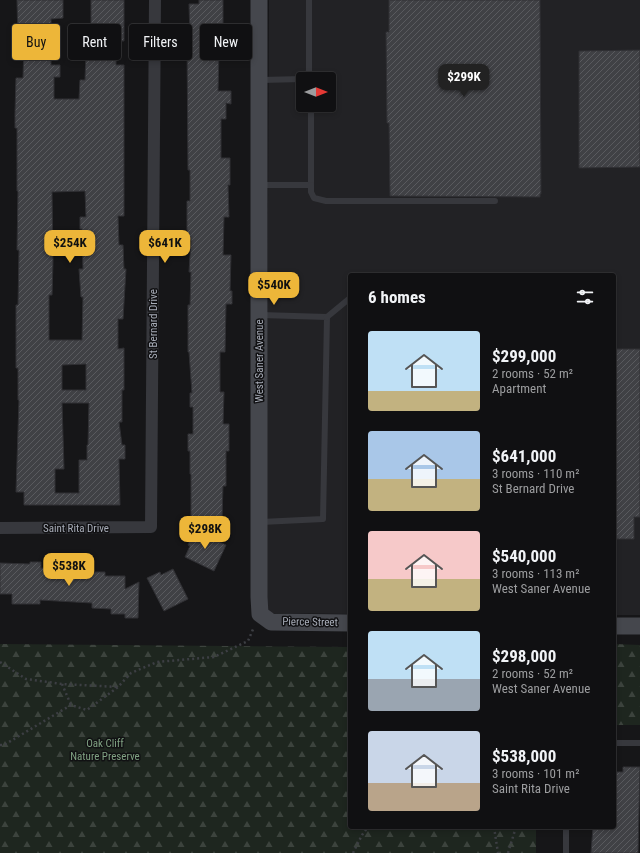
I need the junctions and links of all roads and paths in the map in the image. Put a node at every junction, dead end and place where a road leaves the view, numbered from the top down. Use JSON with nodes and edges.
{"nodes":[{"id":1,"x":156,"y":0,"type":"edge"},
{"id":2,"x":259,"y":0,"type":"edge"},
{"id":3,"x":309,"y":0,"type":"edge"},
{"id":4,"x":308,"y":72,"type":"edge"},
{"id":5,"x":296,"y":79,"type":"edge"},
{"id":6,"x":259,"y":80,"type":"junction"},
{"id":7,"x":311,"y":112,"type":"edge"},
{"id":8,"x":259,"y":185,"type":"junction"},
{"id":9,"x":311,"y":185,"type":"junction"},
{"id":10,"x":495,"y":201,"type":"dead end"},
{"id":11,"x":348,"y":300,"type":"edge"},
{"id":12,"x":259,"y":315,"type":"junction"},
{"id":13,"x":327,"y":317,"type":"junction"},
{"id":14,"x":259,"y":522,"type":"junction"},
{"id":15,"x":151,"y":527,"type":"joint"},
{"id":16,"x":0,"y":528,"type":"edge"},
{"id":17,"x":266,"y":618,"type":"junction"},
{"id":18,"x":348,"y":623,"type":"edge"},
{"id":19,"x":616,"y":626,"type":"edge"},
{"id":20,"x":640,"y":626,"type":"edge"},
{"id":21,"x":0,"y":662,"type":"edge"},
{"id":22,"x":62,"y":684,"type":"junction"},
{"id":23,"x":118,"y":687,"type":"junction"},
{"id":24,"x":71,"y":705,"type":"junction"},
{"id":25,"x":616,"y":743,"type":"edge"},
{"id":26,"x":640,"y":743,"type":"edge"},
{"id":27,"x":0,"y":745,"type":"edge"},
{"id":28,"x":366,"y":829,"type":"edge"},
{"id":29,"x":494,"y":829,"type":"edge"},
{"id":30,"x":515,"y":829,"type":"edge"},
{"id":31,"x":566,"y":829,"type":"edge"},
{"id":32,"x":353,"y":853,"type":"edge"},
{"id":33,"x":498,"y":853,"type":"edge"},
{"id":34,"x":508,"y":853,"type":"edge"},
{"id":35,"x":566,"y":853,"type":"edge"}],
"edges":[{"from":1,"to":15,"type":"street","name":"St Bernard Drive"},
{"from":2,"to":6,"type":"street","name":"West Saner Avenue"},
{"from":3,"to":4,"type":"lane"},
{"from":5,"to":6,"type":"lane"},
{"from":6,"to":8,"type":"street","name":"West Saner Avenue"},
{"from":7,"to":9,"type":"lane"},
{"from":8,"to":9,"type":"lane"},
{"from":8,"to":12,"type":"street","name":"West Saner Avenue"},
{"from":9,"to":10,"type":"lane"},
{"from":11,"to":13,"type":"lane"},
{"from":12,"to":13,"type":"lane"},
{"from":12,"to":14,"type":"street","name":"West Saner Avenue"},
{"from":13,"to":14,"type":"lane"},
{"from":14,"to":17,"type":"street","name":"West Saner Avenue"},
{"from":15,"to":16,"type":"street","name":"Saint Rita Drive"},
{"from":17,"to":18,"type":"street","name":"Pierce Street"},
{"from":17,"to":23,"type":"path"},
{"from":19,"to":20,"type":"street"},
{"from":21,"to":22,"type":"path"},
{"from":22,"to":23,"type":"path"},
{"from":22,"to":24,"type":"path"},
{"from":23,"to":24,"type":"path"},
{"from":24,"to":27,"type":"path"},
{"from":25,"to":26,"type":"lane"},
{"from":28,"to":32,"type":"path"},
{"from":29,"to":33,"type":"path"},
{"from":30,"to":34,"type":"path"},
{"from":31,"to":35,"type":"lane"}]}
